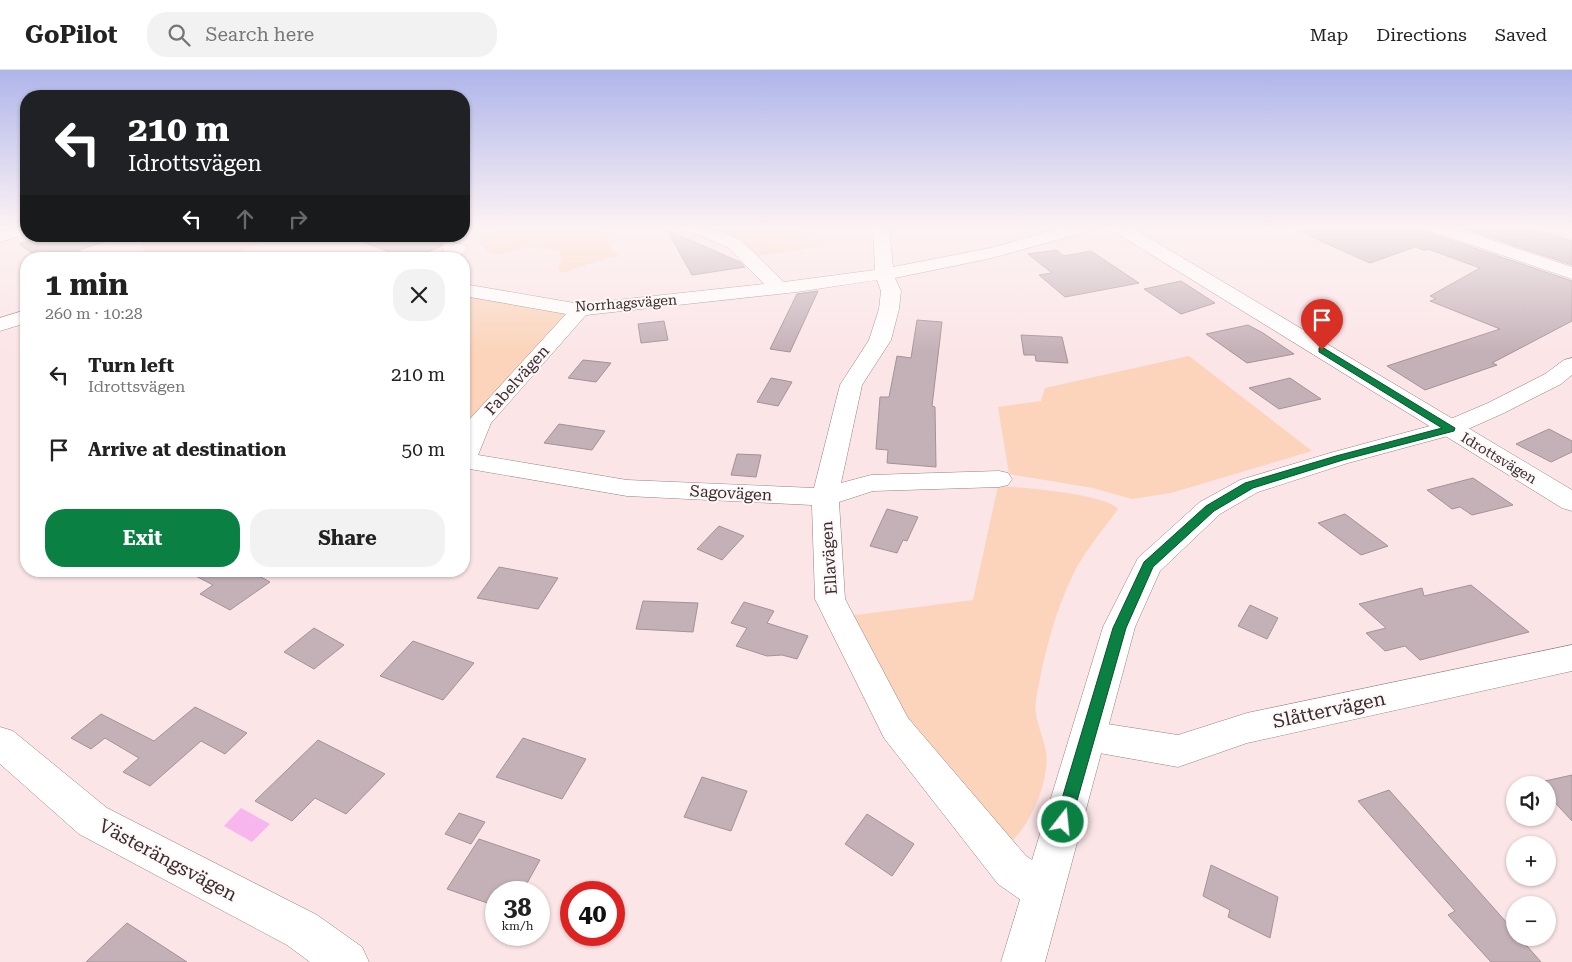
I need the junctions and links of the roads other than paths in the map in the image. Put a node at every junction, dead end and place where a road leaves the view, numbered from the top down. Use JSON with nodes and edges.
{"nodes":[{"id":1,"x":760,"y":269,"type":"edge"},
{"id":2,"x":884,"y":269,"type":"edge"},
{"id":3,"x":907,"y":269,"type":"edge"},
{"id":4,"x":1188,"y":269,"type":"edge"},
{"id":5,"x":1557,"y":269,"type":"edge"},
{"id":6,"x":884,"y":273,"type":"junction"},
{"id":7,"x":1572,"y":274,"type":"edge"},
{"id":8,"x":779,"y":288,"type":"junction"},
{"id":9,"x":470,"y":291,"type":"edge"},
{"id":10,"x":580,"y":310,"type":"junction"},
{"id":11,"x":20,"y":318,"type":"edge"},
{"id":12,"x":0,"y":325,"type":"edge"},
{"id":13,"x":1572,"y":365,"type":"edge"},
{"id":14,"x":1450,"y":428,"type":"junction"},
{"id":15,"x":470,"y":445,"type":"edge"},
{"id":16,"x":470,"y":460,"type":"edge"},
{"id":17,"x":999,"y":479,"type":"dead end"},
{"id":18,"x":826,"y":497,"type":"junction"},
{"id":19,"x":1572,"y":502,"type":"edge"},
{"id":20,"x":1572,"y":658,"type":"edge"},
{"id":21,"x":1088,"y":736,"type":"junction"},
{"id":22,"x":0,"y":742,"type":"edge"},
{"id":23,"x":1043,"y":891,"type":"junction"},
{"id":24,"x":347,"y":962,"type":"edge"},
{"id":25,"x":1023,"y":962,"type":"edge"}],
"edges":[{"from":1,"to":8,"type":"street"},
{"from":2,"to":6,"type":"street","name":"Ellavägen"},
{"from":3,"to":6,"type":"street","name":"Norrhagsvägen"},
{"from":4,"to":14,"type":"street","name":"Idrottsvägen"},
{"from":5,"to":7,"type":"street"},
{"from":6,"to":8,"type":"street","name":"Norrhagsvägen"},
{"from":6,"to":18,"type":"street","name":"Ellavägen"},
{"from":8,"to":10,"type":"street","name":"Norrhagsvägen"},
{"from":9,"to":10,"type":"street","name":"Norrhagsvägen"},
{"from":10,"to":15,"type":"street","name":"Fabelvägen"},
{"from":11,"to":12,"type":"street"},
{"from":13,"to":14,"type":"street"},
{"from":14,"to":19,"type":"street","name":"Idrottsvägen"},
{"from":14,"to":21,"type":"street"},
{"from":16,"to":18,"type":"street","name":"Sagovägen"},
{"from":17,"to":18,"type":"street","name":"Sagovägen"},
{"from":18,"to":23,"type":"street","name":"Ellavägen"},
{"from":20,"to":21,"type":"street","name":"Slåttervägen"},
{"from":21,"to":23,"type":"street"},
{"from":22,"to":24,"type":"street","name":"Västerängsvägen"},
{"from":23,"to":25,"type":"street"}]}
